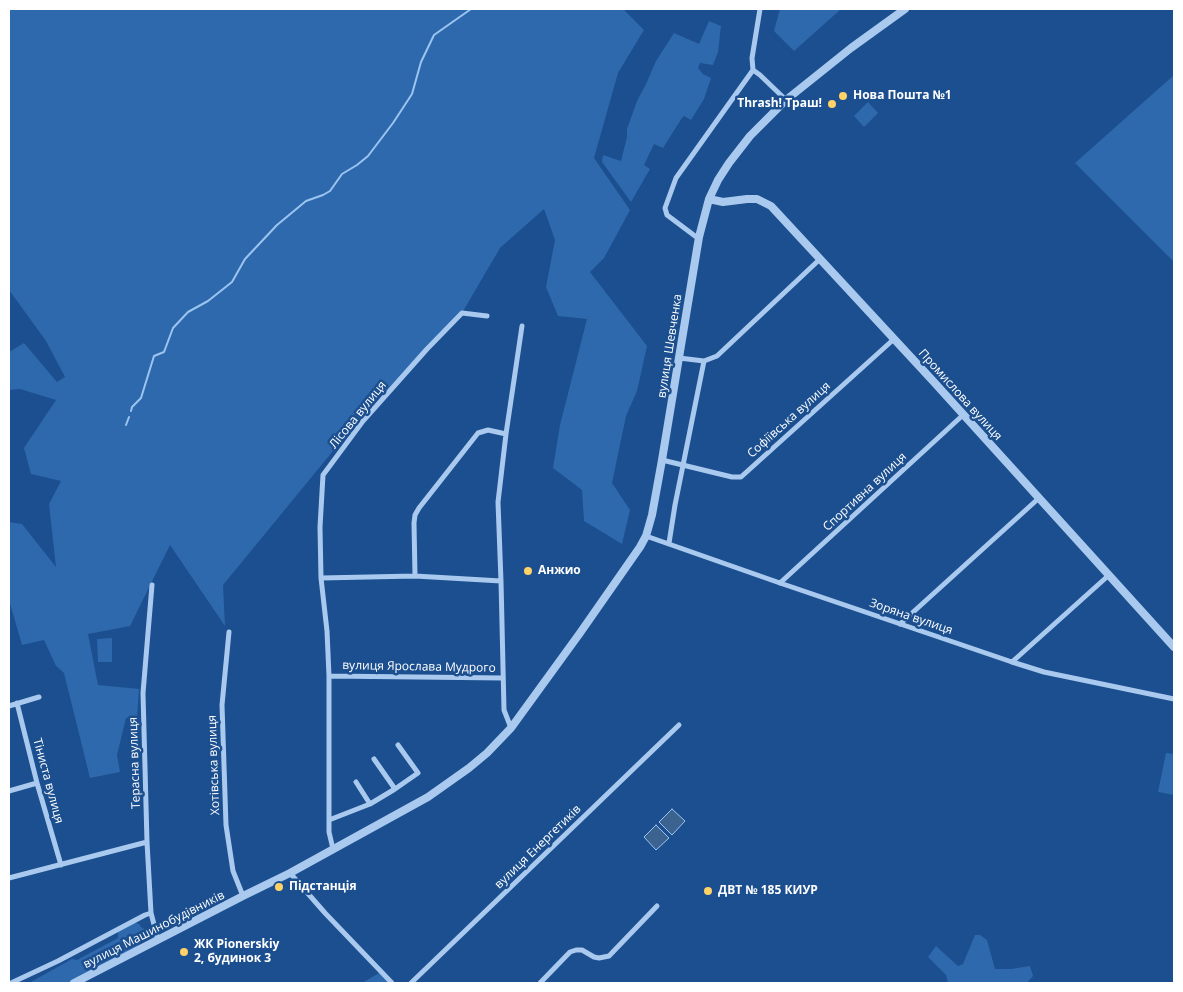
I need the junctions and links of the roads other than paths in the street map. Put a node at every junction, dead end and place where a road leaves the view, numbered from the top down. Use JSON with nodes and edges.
{"nodes":[{"id":1,"x":760,"y":9,"type":"edge"},
{"id":2,"x":905,"y":9,"type":"edge"},
{"id":3,"x":753,"y":70,"type":"junction"},
{"id":4,"x":786,"y":100,"type":"junction"},
{"id":5,"x":709,"y":199,"type":"junction"},
{"id":6,"x":699,"y":237,"type":"junction"},
{"id":7,"x":820,"y":259,"type":"junction"},
{"id":8,"x":487,"y":316,"type":"dead end"},
{"id":9,"x":522,"y":326,"type":"dead end"},
{"id":10,"x":894,"y":339,"type":"junction"},
{"id":11,"x":679,"y":358,"type":"junction"},
{"id":12,"x":704,"y":361,"type":"junction"},
{"id":13,"x":963,"y":415,"type":"junction"},
{"id":14,"x":506,"y":434,"type":"junction"},
{"id":15,"x":662,"y":460,"type":"junction"},
{"id":16,"x":683,"y":466,"type":"junction"},
{"id":17,"x":1039,"y":498,"type":"junction"},
{"id":18,"x":646,"y":536,"type":"junction"},
{"id":19,"x":669,"y":543,"type":"junction"},
{"id":20,"x":1109,"y":575,"type":"junction"},
{"id":21,"x":415,"y":576,"type":"junction"},
{"id":22,"x":321,"y":578,"type":"junction"},
{"id":23,"x":501,"y":581,"type":"junction"},
{"id":24,"x":780,"y":583,"type":"junction"},
{"id":25,"x":152,"y":585,"type":"dead end"},
{"id":26,"x":900,"y":624,"type":"junction"},
{"id":27,"x":229,"y":632,"type":"dead end"},
{"id":28,"x":1174,"y":648,"type":"edge"},
{"id":29,"x":1012,"y":662,"type":"junction"},
{"id":30,"x":329,"y":676,"type":"junction"},
{"id":31,"x":503,"y":678,"type":"junction"},
{"id":32,"x":39,"y":697,"type":"dead end"},
{"id":33,"x":1174,"y":699,"type":"edge"},
{"id":34,"x":17,"y":703,"type":"junction"},
{"id":35,"x":9,"y":706,"type":"edge"},
{"id":36,"x":679,"y":725,"type":"dead end"},
{"id":37,"x":510,"y":728,"type":"junction"},
{"id":38,"x":398,"y":745,"type":"dead end"},
{"id":39,"x":374,"y":759,"type":"dead end"},
{"id":40,"x":356,"y":782,"type":"dead end"},
{"id":41,"x":38,"y":783,"type":"junction"},
{"id":42,"x":395,"y":789,"type":"junction"},
{"id":43,"x":9,"y":791,"type":"edge"},
{"id":44,"x":370,"y":804,"type":"junction"},
{"id":45,"x":329,"y":820,"type":"junction"},
{"id":46,"x":147,"y":842,"type":"junction"},
{"id":47,"x":333,"y":850,"type":"junction"},
{"id":48,"x":61,"y":864,"type":"junction"},
{"id":49,"x":290,"y":873,"type":"junction"},
{"id":50,"x":9,"y":878,"type":"edge"},
{"id":51,"x":243,"y":896,"type":"junction"},
{"id":52,"x":657,"y":906,"type":"dead end"},
{"id":53,"x":151,"y":913,"type":"junction"},
{"id":54,"x":158,"y":940,"type":"junction"},
{"id":55,"x":12,"y":983,"type":"edge"},
{"id":56,"x":74,"y":983,"type":"edge"},
{"id":57,"x":392,"y":983,"type":"edge"},
{"id":58,"x":411,"y":983,"type":"edge"},
{"id":59,"x":540,"y":983,"type":"edge"}],
"edges":[{"from":1,"to":3,"type":"street"},
{"from":2,"to":4,"type":"street","name":"вулиця Шевченка"},
{"from":3,"to":4,"type":"street"},
{"from":3,"to":6,"type":"street"},
{"from":4,"to":5,"type":"street","name":"вулиця Шевченка"},
{"from":5,"to":6,"type":"street","name":"вулиця Шевченка"},
{"from":5,"to":7,"type":"street","name":"Промислова вулиця"},
{"from":6,"to":11,"type":"street","name":"вулиця Шевченка"},
{"from":7,"to":10,"type":"street","name":"Промислова вулиця"},
{"from":7,"to":12,"type":"street"},
{"from":8,"to":22,"type":"street","name":"Лісова вулиця"},
{"from":9,"to":14,"type":"street"},
{"from":10,"to":13,"type":"street","name":"Промислова вулиця"},
{"from":10,"to":16,"type":"street","name":"Софіївська вулиця"},
{"from":11,"to":12,"type":"street"},
{"from":11,"to":15,"type":"street","name":"вулиця Шевченка"},
{"from":12,"to":16,"type":"street"},
{"from":13,"to":17,"type":"street","name":"Промислова вулиця"},
{"from":13,"to":24,"type":"street","name":"Спортивна вулиця"},
{"from":14,"to":21,"type":"street"},
{"from":14,"to":23,"type":"street"},
{"from":15,"to":16,"type":"street"},
{"from":15,"to":18,"type":"street","name":"вулиця Шевченка"},
{"from":16,"to":19,"type":"street"},
{"from":17,"to":20,"type":"street","name":"Промислова вулиця"},
{"from":17,"to":26,"type":"street"},
{"from":18,"to":19,"type":"street","name":"Зоряна вулиця"},
{"from":18,"to":37,"type":"street","name":"вулиця Шевченка"},
{"from":19,"to":24,"type":"street","name":"Зоряна вулиця"},
{"from":20,"to":28,"type":"street","name":"Промислова вулиця"},
{"from":20,"to":29,"type":"street"},
{"from":21,"to":22,"type":"street"},
{"from":21,"to":23,"type":"street"},
{"from":22,"to":30,"type":"street","name":"Лісова вулиця"},
{"from":23,"to":31,"type":"street"},
{"from":24,"to":26,"type":"street","name":"Зоряна вулиця"},
{"from":25,"to":46,"type":"street","name":"Терасна вулиця"},
{"from":26,"to":29,"type":"street","name":"Зоряна вулиця"},
{"from":27,"to":51,"type":"street","name":"Хотівська вулиця"},
{"from":29,"to":33,"type":"street","name":"Зоряна вулиця"},
{"from":30,"to":31,"type":"street","name":"вулиця Ярослава Мудрого"},
{"from":30,"to":45,"type":"street","name":"вулиця Ярослава Мудрого"},
{"from":31,"to":37,"type":"street"},
{"from":32,"to":34,"type":"street"},
{"from":34,"to":35,"type":"street"},
{"from":34,"to":41,"type":"street","name":"Тіниста вулиця"},
{"from":36,"to":58,"type":"street","name":"вулиця Енергетиків"},
{"from":37,"to":47,"type":"street","name":"вулиця Шевченка"},
{"from":38,"to":42,"type":"street"},
{"from":39,"to":42,"type":"street"},
{"from":40,"to":44,"type":"street"},
{"from":41,"to":43,"type":"street"},
{"from":41,"to":48,"type":"street","name":"Тіниста вулиця"},
{"from":42,"to":44,"type":"street"},
{"from":44,"to":45,"type":"street"},
{"from":45,"to":47,"type":"street","name":"вулиця Ярослава Мудрого"},
{"from":46,"to":48,"type":"street"},
{"from":46,"to":53,"type":"street","name":"Терасна вулиця"},
{"from":47,"to":49,"type":"street","name":"вулиця Машинобудівників"},
{"from":48,"to":50,"type":"street"},
{"from":49,"to":51,"type":"street","name":"вулиця Машинобудівників"},
{"from":49,"to":57,"type":"street"},
{"from":51,"to":54,"type":"street","name":"вулиця Машинобудівників"},
{"from":52,"to":59,"type":"street"},
{"from":53,"to":54,"type":"street","name":"Терасна вулиця"},
{"from":53,"to":55,"type":"street"},
{"from":54,"to":56,"type":"street","name":"вулиця Машинобудівників"}]}
